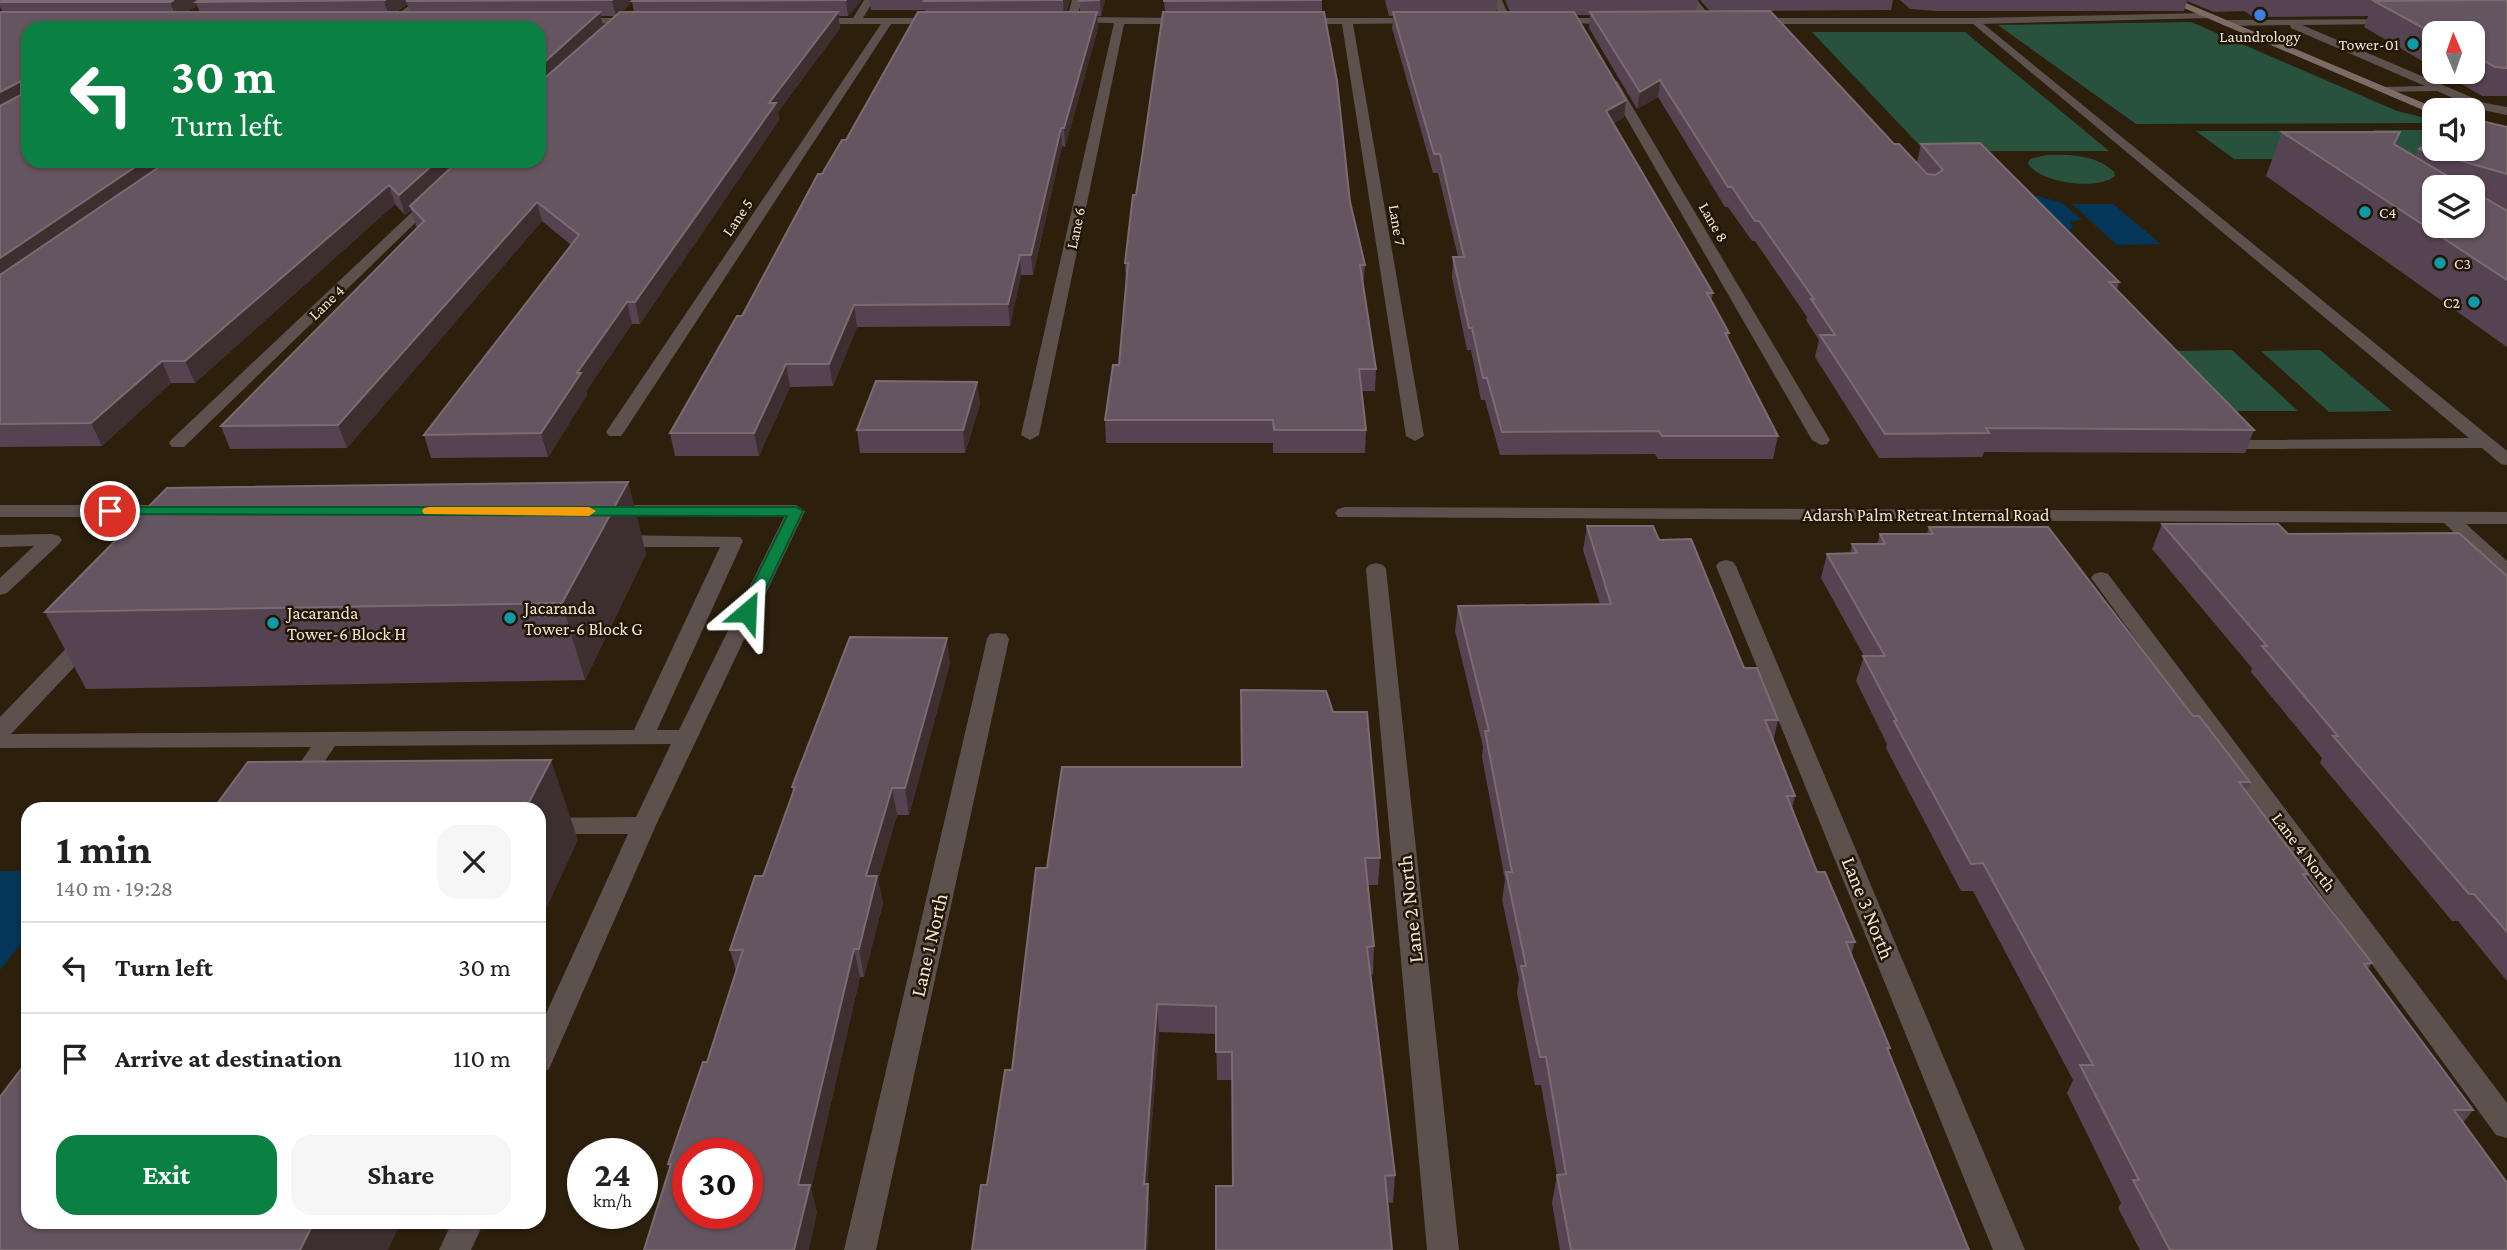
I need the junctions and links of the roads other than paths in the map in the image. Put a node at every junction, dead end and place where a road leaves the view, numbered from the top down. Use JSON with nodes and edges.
{"nodes":[{"id":1,"x":424,"y":0,"type":"edge"},
{"id":2,"x":869,"y":0,"type":"edge"},
{"id":3,"x":1077,"y":0,"type":"edge"},
{"id":4,"x":1497,"y":0,"type":"edge"},
{"id":5,"x":1692,"y":0,"type":"edge"},
{"id":6,"x":2170,"y":0,"type":"edge"},
{"id":7,"x":1896,"y":6,"type":"dead end"},
{"id":8,"x":636,"y":7,"type":"dead end"},
{"id":9,"x":2206,"y":16,"type":"junction"},
{"id":10,"x":394,"y":20,"type":"junction"},
{"id":11,"x":421,"y":20,"type":"edge"},
{"id":12,"x":1058,"y":20,"type":"edge"},
{"id":13,"x":1071,"y":20,"type":"junction"},
{"id":14,"x":1120,"y":20,"type":"junction"},
{"id":15,"x":1200,"y":20,"type":"edge"},
{"id":16,"x":367,"y":21,"type":"edge"},
{"id":17,"x":567,"y":21,"type":"edge"},
{"id":18,"x":620,"y":21,"type":"junction"},
{"id":19,"x":648,"y":21,"type":"edge"},
{"id":20,"x":800,"y":21,"type":"edge"},
{"id":21,"x":856,"y":21,"type":"junction"},
{"id":22,"x":888,"y":21,"type":"junction"},
{"id":23,"x":954,"y":21,"type":"edge"},
{"id":24,"x":1280,"y":21,"type":"edge"},
{"id":25,"x":1347,"y":21,"type":"junction"},
{"id":26,"x":1426,"y":21,"type":"edge"},
{"id":27,"x":1492,"y":21,"type":"edge"},
{"id":28,"x":1541,"y":21,"type":"edge"},
{"id":29,"x":1577,"y":21,"type":"junction"},
{"id":30,"x":1630,"y":21,"type":"edge"},
{"id":31,"x":1696,"y":21,"type":"edge"},
{"id":32,"x":1709,"y":21,"type":"junction"},
{"id":33,"x":1723,"y":21,"type":"edge"},
{"id":34,"x":1736,"y":21,"type":"edge"},
{"id":35,"x":1777,"y":21,"type":"junction"},
{"id":36,"x":1913,"y":21,"type":"junction"},
{"id":37,"x":1976,"y":21,"type":"junction"},
{"id":38,"x":2406,"y":21,"type":"edge"},
{"id":39,"x":2286,"y":22,"type":"junction"},
{"id":40,"x":2225,"y":23,"type":"junction"},
{"id":41,"x":603,"y":37,"type":"edge"},
{"id":42,"x":1793,"y":38,"type":"edge"},
{"id":43,"x":1587,"y":40,"type":"edge"},
{"id":44,"x":1601,"y":64,"type":"edge"},
{"id":45,"x":2441,"y":89,"type":"junction"},
{"id":46,"x":2384,"y":90,"type":"junction"},
{"id":47,"x":2422,"y":105,"type":"edge"},
{"id":48,"x":2507,"y":111,"type":"edge"},
{"id":49,"x":466,"y":168,"type":"edge"},
{"id":50,"x":615,"y":432,"type":"dead end"},
{"id":51,"x":1030,"y":436,"type":"dead end"},
{"id":52,"x":1415,"y":436,"type":"dead end"},
{"id":53,"x":1821,"y":440,"type":"dead end"},
{"id":54,"x":178,"y":443,"type":"dead end"},
{"id":55,"x":2486,"y":443,"type":"junction"},
{"id":56,"x":2249,"y":444,"type":"edge"},
{"id":57,"x":2507,"y":460,"type":"edge"},
{"id":58,"x":0,"y":511,"type":"edge"},
{"id":59,"x":195,"y":511,"type":"edge"},
{"id":60,"x":586,"y":511,"type":"edge"},
{"id":61,"x":1345,"y":513,"type":"dead end"},
{"id":62,"x":2448,"y":517,"type":"junction"},
{"id":63,"x":2507,"y":518,"type":"edge"},
{"id":64,"x":0,"y":541,"type":"edge"},
{"id":65,"x":596,"y":541,"type":"edge"},
{"id":66,"x":1726,"y":566,"type":"dead end"},
{"id":67,"x":1376,"y":569,"type":"dead end"},
{"id":68,"x":2507,"y":572,"type":"edge"},
{"id":69,"x":2101,"y":578,"type":"dead end"},
{"id":70,"x":0,"y":589,"type":"edge"},
{"id":71,"x":106,"y":621,"type":"edge"},
{"id":72,"x":998,"y":639,"type":"dead end"},
{"id":73,"x":0,"y":732,"type":"edge"},
{"id":74,"x":642,"y":737,"type":"junction"},
{"id":75,"x":686,"y":737,"type":"junction"},
{"id":76,"x":328,"y":739,"type":"junction"},
{"id":77,"x":0,"y":741,"type":"edge"},
{"id":78,"x":285,"y":802,"type":"edge"},
{"id":79,"x":643,"y":825,"type":"junction"},
{"id":80,"x":546,"y":826,"type":"edge"},
{"id":81,"x":546,"y":1045,"type":"edge"},
{"id":82,"x":2507,"y":1126,"type":"edge"},
{"id":83,"x":465,"y":1229,"type":"edge"},
{"id":84,"x":456,"y":1250,"type":"edge"},
{"id":85,"x":860,"y":1250,"type":"edge"},
{"id":86,"x":1443,"y":1250,"type":"edge"},
{"id":87,"x":2010,"y":1250,"type":"edge"}],
"edges":[{"from":1,"to":10,"type":"street"},
{"from":2,"to":21,"type":"street"},
{"from":3,"to":13,"type":"street"},
{"from":4,"to":27,"type":"street"},
{"from":5,"to":32,"type":"street"},
{"from":6,"to":9,"type":"main road"},
{"from":7,"to":36,"type":"street"},
{"from":8,"to":18,"type":"street"},
{"from":9,"to":37,"type":"street"},
{"from":9,"to":40,"type":"main road"},
{"from":10,"to":11,"type":"street"},
{"from":10,"to":16,"type":"street"},
{"from":12,"to":13,"type":"street"},
{"from":13,"to":14,"type":"street"},
{"from":14,"to":15,"type":"street"},
{"from":14,"to":51,"type":"street","name":"Lane 6"},
{"from":17,"to":18,"type":"street"},
{"from":18,"to":19,"type":"street"},
{"from":18,"to":41,"type":"street"},
{"from":20,"to":21,"type":"street"},
{"from":21,"to":22,"type":"street"},
{"from":22,"to":23,"type":"street"},
{"from":22,"to":50,"type":"street","name":"Lane 5"},
{"from":24,"to":25,"type":"street"},
{"from":25,"to":26,"type":"street"},
{"from":25,"to":52,"type":"street","name":"Lane 7"},
{"from":28,"to":29,"type":"street"},
{"from":29,"to":30,"type":"street"},
{"from":29,"to":43,"type":"street"},
{"from":31,"to":32,"type":"street"},
{"from":32,"to":33,"type":"street"},
{"from":34,"to":35,"type":"street"},
{"from":35,"to":36,"type":"street"},
{"from":35,"to":42,"type":"street"},
{"from":36,"to":37,"type":"street"},
{"from":37,"to":55,"type":"street"},
{"from":38,"to":39,"type":"street"},
{"from":39,"to":40,"type":"street"},
{"from":39,"to":45,"type":"street"},
{"from":40,"to":46,"type":"main road"},
{"from":44,"to":53,"type":"street","name":"Lane 8"},
{"from":45,"to":46,"type":"street"},
{"from":45,"to":48,"type":"street"},
{"from":46,"to":47,"type":"main road"},
{"from":49,"to":54,"type":"street","name":"Lane 4"},
{"from":55,"to":56,"type":"street"},
{"from":55,"to":57,"type":"street"},
{"from":58,"to":59,"type":"street"},
{"from":60,"to":75,"type":"street"},
{"from":61,"to":62,"type":"street","name":"Adarsh Palm Retreat Internal Road"},
{"from":62,"to":63,"type":"street","name":"Adarsh Palm Retreat Internal Road"},
{"from":62,"to":68,"type":"street"},
{"from":64,"to":70,"type":"street"},
{"from":65,"to":74,"type":"street"},
{"from":66,"to":87,"type":"street","name":"Lane 3 North"},
{"from":67,"to":86,"type":"street","name":"Lane 2 North"},
{"from":69,"to":82,"type":"street","name":"Lane 4 North"},
{"from":71,"to":73,"type":"street"},
{"from":72,"to":85,"type":"street","name":"Lane 1 North"},
{"from":74,"to":75,"type":"street"},
{"from":74,"to":76,"type":"street"},
{"from":75,"to":79,"type":"street"},
{"from":76,"to":77,"type":"street"},
{"from":76,"to":78,"type":"street"},
{"from":79,"to":80,"type":"street"},
{"from":79,"to":81,"type":"street"},
{"from":83,"to":84,"type":"street"}]}
